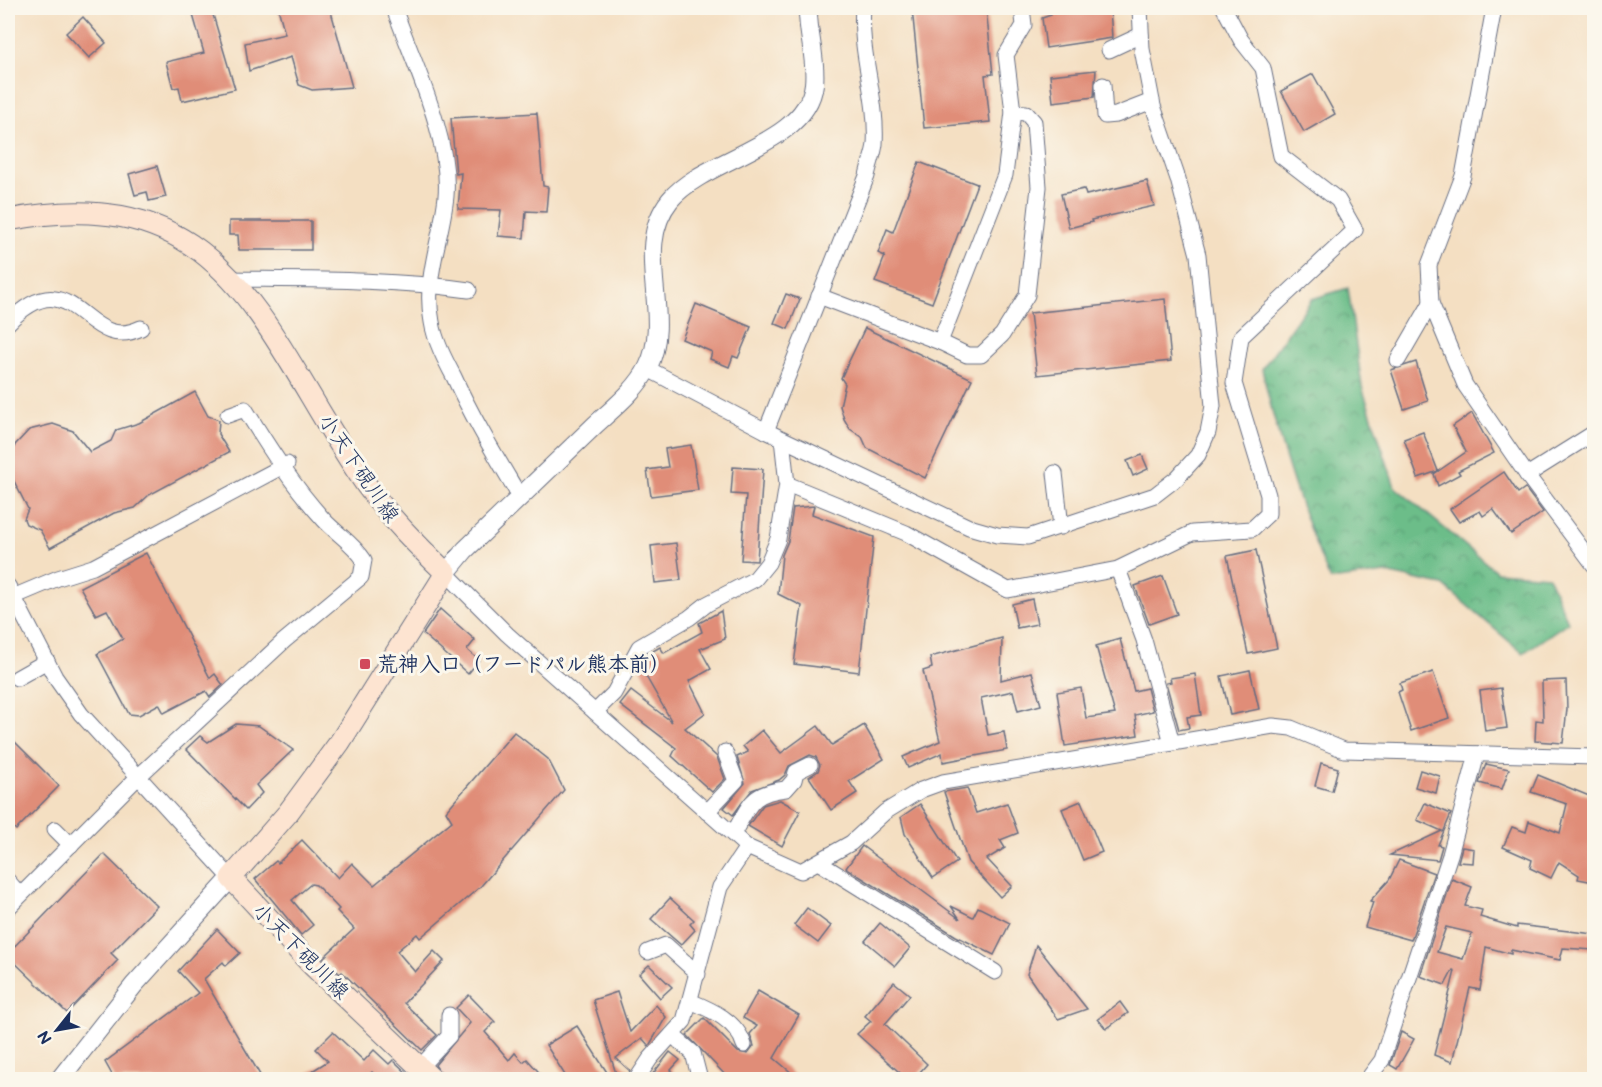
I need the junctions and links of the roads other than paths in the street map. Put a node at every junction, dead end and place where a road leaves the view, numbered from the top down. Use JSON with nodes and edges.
{"nodes":[{"id":1,"x":394,"y":8,"type":"edge"},
{"id":2,"x":807,"y":8,"type":"edge"},
{"id":3,"x":862,"y":8,"type":"edge"},
{"id":4,"x":1022,"y":8,"type":"edge"},
{"id":5,"x":1140,"y":8,"type":"edge"},
{"id":6,"x":1224,"y":8,"type":"edge"},
{"id":7,"x":1494,"y":8,"type":"edge"},
{"id":8,"x":1141,"y":35,"type":"junction"},
{"id":9,"x":1109,"y":50,"type":"dead end"},
{"id":10,"x":1103,"y":85,"type":"dead end"},
{"id":11,"x":1152,"y":102,"type":"junction"},
{"id":12,"x":1013,"y":112,"type":"junction"},
{"id":13,"x":8,"y":220,"type":"edge"},
{"id":14,"x":230,"y":279,"type":"junction"},
{"id":15,"x":431,"y":284,"type":"junction"},
{"id":16,"x":469,"y":290,"type":"dead end"},
{"id":17,"x":819,"y":296,"type":"junction"},
{"id":18,"x":1431,"y":303,"type":"junction"},
{"id":19,"x":8,"y":322,"type":"edge"},
{"id":20,"x":141,"y":328,"type":"dead end"},
{"id":21,"x":940,"y":342,"type":"junction"},
{"id":22,"x":1398,"y":360,"type":"dead end"},
{"id":23,"x":648,"y":369,"type":"junction"},
{"id":24,"x":228,"y":415,"type":"dead end"},
{"id":25,"x":766,"y":431,"type":"junction"},
{"id":26,"x":1594,"y":433,"type":"edge"},
{"id":27,"x":782,"y":439,"type":"junction"},
{"id":28,"x":284,"y":466,"type":"junction"},
{"id":29,"x":1054,"y":472,"type":"dead end"},
{"id":30,"x":1527,"y":475,"type":"junction"},
{"id":31,"x":786,"y":484,"type":"junction"},
{"id":32,"x":520,"y":497,"type":"junction"},
{"id":33,"x":1061,"y":527,"type":"junction"},
{"id":34,"x":1594,"y":565,"type":"edge"},
{"id":35,"x":1118,"y":569,"type":"junction"},
{"id":36,"x":446,"y":573,"type":"junction"},
{"id":37,"x":10,"y":592,"type":"edge"},
{"id":38,"x":46,"y":661,"type":"junction"},
{"id":39,"x":17,"y":678,"type":"dead end"},
{"id":40,"x":595,"y":712,"type":"junction"},
{"id":41,"x":1172,"y":743,"type":"junction"},
{"id":42,"x":725,"y":752,"type":"dead end"},
{"id":43,"x":1476,"y":754,"type":"junction"},
{"id":44,"x":1594,"y":757,"type":"edge"},
{"id":45,"x":810,"y":765,"type":"dead end"},
{"id":46,"x":138,"y":777,"type":"junction"},
{"id":47,"x":707,"y":812,"type":"junction"},
{"id":48,"x":55,"y":829,"type":"dead end"},
{"id":49,"x":733,"y":834,"type":"junction"},
{"id":50,"x":71,"y":845,"type":"junction"},
{"id":51,"x":747,"y":847,"type":"junction"},
{"id":52,"x":818,"y":862,"type":"junction"},
{"id":53,"x":231,"y":878,"type":"junction"},
{"id":54,"x":8,"y":881,"type":"edge"},
{"id":55,"x":20,"y":895,"type":"junction"},
{"id":56,"x":8,"y":909,"type":"edge"},
{"id":57,"x":648,"y":952,"type":"dead end"},
{"id":58,"x":995,"y":972,"type":"dead end"},
{"id":59,"x":698,"y":974,"type":"junction"},
{"id":60,"x":690,"y":1001,"type":"junction"},
{"id":61,"x":449,"y":1015,"type":"dead end"},
{"id":62,"x":672,"y":1035,"type":"junction"},
{"id":63,"x":744,"y":1045,"type":"dead end"},
{"id":64,"x":426,"y":1073,"type":"edge"},
{"id":65,"x":59,"y":1080,"type":"edge"},
{"id":66,"x":636,"y":1080,"type":"edge"},
{"id":67,"x":700,"y":1080,"type":"edge"},
{"id":68,"x":1367,"y":1080,"type":"edge"}],
"edges":[{"from":1,"to":15,"type":"street"},
{"from":2,"to":23,"type":"street"},
{"from":3,"to":17,"type":"street"},
{"from":4,"to":12,"type":"street"},
{"from":5,"to":8,"type":"street"},
{"from":6,"to":35,"type":"street"},
{"from":7,"to":18,"type":"street"},
{"from":8,"to":9,"type":"street"},
{"from":8,"to":11,"type":"street"},
{"from":10,"to":11,"type":"street"},
{"from":11,"to":33,"type":"street"},
{"from":12,"to":21,"type":"street"},
{"from":12,"to":21,"type":"street"},
{"from":13,"to":14,"type":"main road","name":"小天下硯川線"},
{"from":14,"to":15,"type":"street"},
{"from":14,"to":36,"type":"main road","name":"小天下硯川線"},
{"from":15,"to":16,"type":"street"},
{"from":15,"to":32,"type":"street"},
{"from":17,"to":21,"type":"street"},
{"from":17,"to":25,"type":"street"},
{"from":18,"to":22,"type":"street"},
{"from":18,"to":30,"type":"street"},
{"from":19,"to":20,"type":"street"},
{"from":23,"to":25,"type":"street"},
{"from":23,"to":32,"type":"street"},
{"from":24,"to":28,"type":"street"},
{"from":25,"to":27,"type":"street"},
{"from":26,"to":30,"type":"street"},
{"from":27,"to":31,"type":"street"},
{"from":27,"to":33,"type":"street"},
{"from":28,"to":37,"type":"street"},
{"from":28,"to":46,"type":"street"},
{"from":29,"to":33,"type":"street"},
{"from":30,"to":34,"type":"street"},
{"from":31,"to":35,"type":"street"},
{"from":31,"to":40,"type":"street"},
{"from":32,"to":36,"type":"street"},
{"from":35,"to":41,"type":"street"},
{"from":36,"to":40,"type":"street"},
{"from":36,"to":53,"type":"main road"},
{"from":37,"to":38,"type":"street"},
{"from":38,"to":39,"type":"street"},
{"from":38,"to":46,"type":"street"},
{"from":40,"to":47,"type":"street"},
{"from":41,"to":43,"type":"street"},
{"from":41,"to":52,"type":"street"},
{"from":42,"to":47,"type":"street"},
{"from":43,"to":44,"type":"street"},
{"from":43,"to":68,"type":"street"},
{"from":45,"to":49,"type":"street"},
{"from":46,"to":50,"type":"street"},
{"from":46,"to":53,"type":"street"},
{"from":47,"to":49,"type":"street"},
{"from":48,"to":50,"type":"street"},
{"from":49,"to":51,"type":"street"},
{"from":50,"to":55,"type":"street"},
{"from":51,"to":52,"type":"street"},
{"from":51,"to":59,"type":"street"},
{"from":52,"to":58,"type":"street"},
{"from":53,"to":64,"type":"main road","name":"小天下硯川線"},
{"from":53,"to":65,"type":"street"},
{"from":54,"to":55,"type":"street"},
{"from":55,"to":56,"type":"street"},
{"from":57,"to":59,"type":"street"},
{"from":59,"to":60,"type":"street"},
{"from":60,"to":62,"type":"street"},
{"from":60,"to":63,"type":"street"},
{"from":61,"to":64,"type":"street"},
{"from":62,"to":66,"type":"street"},
{"from":62,"to":67,"type":"street"}]}
